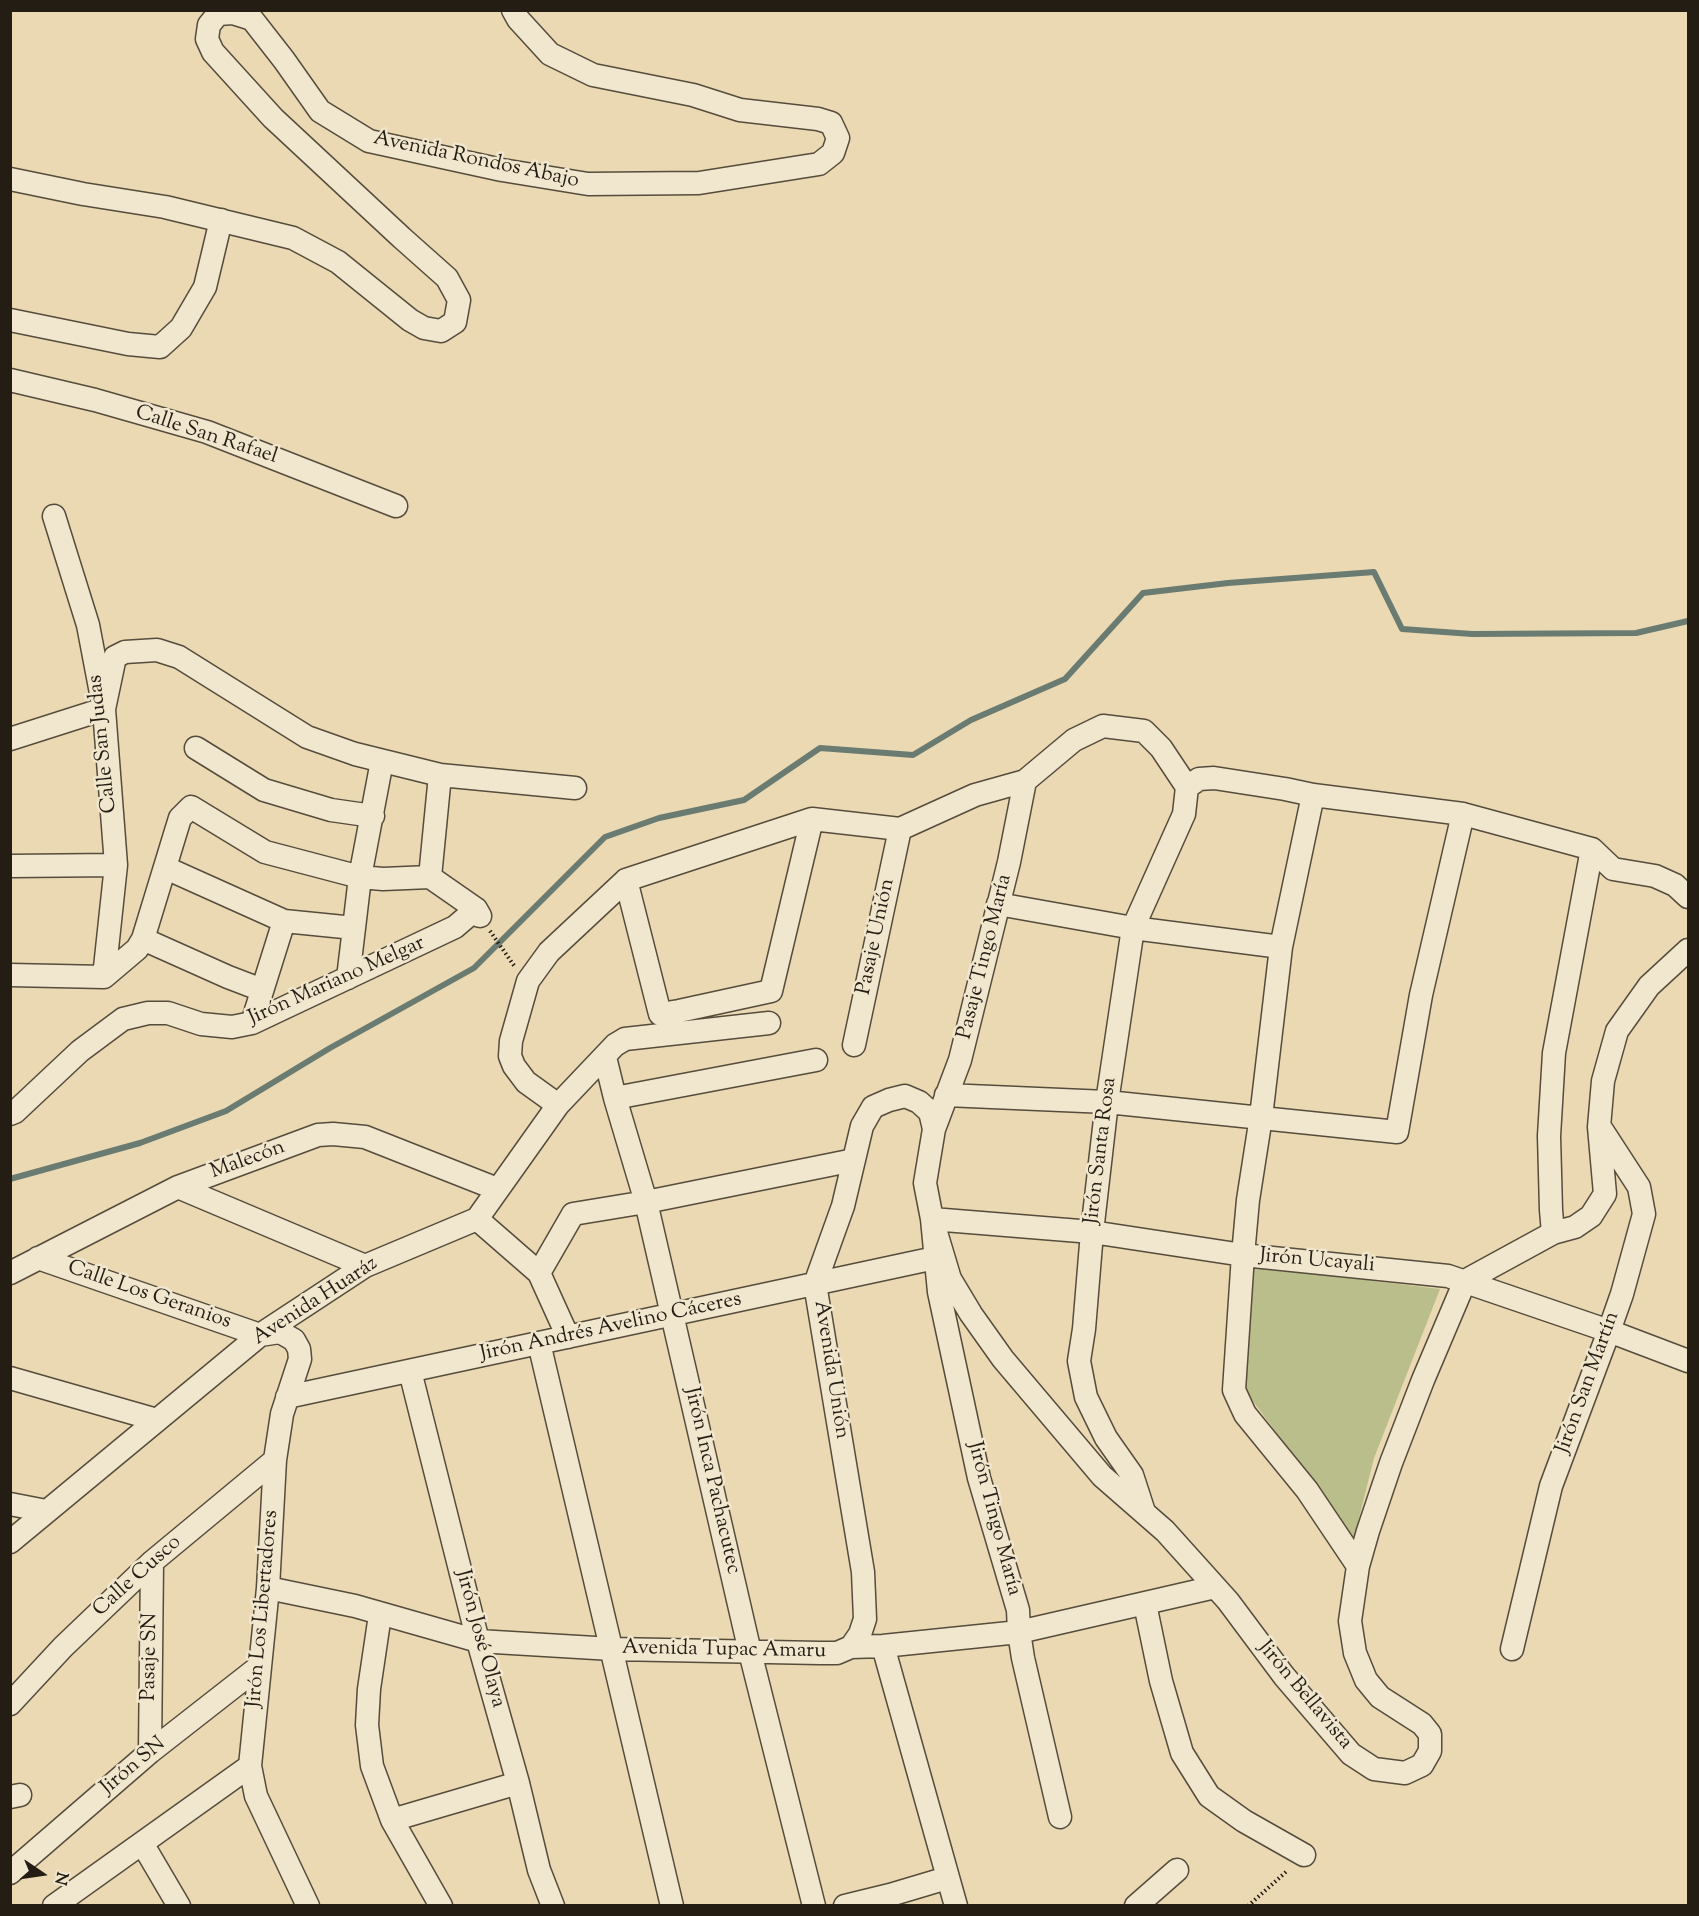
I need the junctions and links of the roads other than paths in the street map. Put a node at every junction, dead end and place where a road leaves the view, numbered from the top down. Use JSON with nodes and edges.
{"nodes":[{"id":1,"x":513,"y":10,"type":"edge"},
{"id":2,"x":10,"y":178,"type":"edge"},
{"id":3,"x":221,"y":220,"type":"junction"},
{"id":4,"x":10,"y":320,"type":"edge"},
{"id":5,"x":10,"y":380,"type":"edge"},
{"id":6,"x":396,"y":506,"type":"dead end"},
{"id":7,"x":54,"y":516,"type":"dead end"},
{"id":8,"x":104,"y":709,"type":"junction"},
{"id":9,"x":10,"y":739,"type":"edge"},
{"id":10,"x":196,"y":748,"type":"dead end"},
{"id":11,"x":381,"y":761,"type":"junction"},
{"id":12,"x":440,"y":775,"type":"junction"},
{"id":13,"x":1025,"y":781,"type":"junction"},
{"id":14,"x":1187,"y":787,"type":"junction"},
{"id":15,"x":575,"y":788,"type":"dead end"},
{"id":16,"x":1313,"y":795,"type":"junction"},
{"id":17,"x":1463,"y":814,"type":"junction"},
{"id":18,"x":373,"y":816,"type":"junction"},
{"id":19,"x":812,"y":819,"type":"junction"},
{"id":20,"x":900,"y":829,"type":"junction"},
{"id":21,"x":1592,"y":849,"type":"junction"},
{"id":22,"x":116,"y":865,"type":"junction"},
{"id":23,"x":10,"y":866,"type":"edge"},
{"id":24,"x":166,"y":868,"type":"junction"},
{"id":25,"x":360,"y":876,"type":"junction"},
{"id":26,"x":430,"y":877,"type":"junction"},
{"id":27,"x":626,"y":880,"type":"junction"},
{"id":28,"x":1689,"y":897,"type":"edge"},
{"id":29,"x":998,"y":904,"type":"junction"},
{"id":30,"x":284,"y":921,"type":"junction"},
{"id":31,"x":354,"y":928,"type":"junction"},
{"id":32,"x":1133,"y":928,"type":"junction"},
{"id":33,"x":143,"y":939,"type":"junction"},
{"id":34,"x":1281,"y":947,"type":"junction"},
{"id":35,"x":1689,"y":950,"type":"edge"},
{"id":36,"x":10,"y":975,"type":"edge"},
{"id":37,"x":104,"y":977,"type":"junction"},
{"id":38,"x":348,"y":978,"type":"junction"},
{"id":39,"x":262,"y":990,"type":"junction"},
{"id":40,"x":252,"y":1023,"type":"junction"},
{"id":41,"x":769,"y":1023,"type":"dead end"},
{"id":42,"x":855,"y":1045,"type":"dead end"},
{"id":43,"x":605,"y":1057,"type":"junction"},
{"id":44,"x":816,"y":1060,"type":"dead end"},
{"id":45,"x":946,"y":1095,"type":"junction"},
{"id":46,"x":615,"y":1098,"type":"junction"},
{"id":47,"x":1107,"y":1102,"type":"junction"},
{"id":48,"x":558,"y":1105,"type":"junction"},
{"id":49,"x":10,"y":1114,"type":"edge"},
{"id":50,"x":1261,"y":1117,"type":"junction"},
{"id":51,"x":1599,"y":1127,"type":"junction"},
{"id":52,"x":934,"y":1129,"type":"junction"},
{"id":53,"x":854,"y":1160,"type":"junction"},
{"id":54,"x":178,"y":1187,"type":"junction"},
{"id":55,"x":496,"y":1190,"type":"junction"},
{"id":56,"x":646,"y":1202,"type":"junction"},
{"id":57,"x":477,"y":1219,"type":"junction"},
{"id":58,"x":932,"y":1219,"type":"junction"},
{"id":59,"x":1092,"y":1232,"type":"junction"},
{"id":60,"x":1553,"y":1233,"type":"junction"},
{"id":61,"x":1243,"y":1255,"type":"junction"},
{"id":62,"x":38,"y":1258,"type":"junction"},
{"id":63,"x":935,"y":1258,"type":"junction"},
{"id":64,"x":365,"y":1266,"type":"junction"},
{"id":65,"x":10,"y":1273,"type":"edge"},
{"id":66,"x":539,"y":1273,"type":"junction"},
{"id":67,"x":1465,"y":1281,"type":"junction"},
{"id":68,"x":815,"y":1284,"type":"junction"},
{"id":69,"x":672,"y":1315,"type":"junction"},
{"id":70,"x":1609,"y":1331,"type":"junction"},
{"id":71,"x":260,"y":1335,"type":"junction"},
{"id":72,"x":568,"y":1337,"type":"junction"},
{"id":73,"x":539,"y":1343,"type":"junction"},
{"id":74,"x":1689,"y":1361,"type":"edge"},
{"id":75,"x":410,"y":1371,"type":"junction"},
{"id":76,"x":10,"y":1378,"type":"edge"},
{"id":77,"x":287,"y":1397,"type":"junction"},
{"id":78,"x":157,"y":1420,"type":"junction"},
{"id":79,"x":275,"y":1460,"type":"junction"},
{"id":80,"x":10,"y":1504,"type":"edge"},
{"id":81,"x":46,"y":1511,"type":"junction"},
{"id":82,"x":1144,"y":1512,"type":"junction"},
{"id":83,"x":10,"y":1542,"type":"edge"},
{"id":84,"x":152,"y":1562,"type":"junction"},
{"id":85,"x":1358,"y":1566,"type":"junction"},
{"id":86,"x":1215,"y":1587,"type":"junction"},
{"id":87,"x":268,"y":1588,"type":"junction"},
{"id":88,"x":1145,"y":1605,"type":"junction"},
{"id":89,"x":380,"y":1615,"type":"junction"},
{"id":90,"x":1019,"y":1632,"type":"junction"},
{"id":91,"x":478,"y":1641,"type":"junction"},
{"id":92,"x":883,"y":1646,"type":"junction"},
{"id":93,"x":851,"y":1647,"type":"junction"},
{"id":94,"x":612,"y":1649,"type":"junction"},
{"id":95,"x":1512,"y":1649,"type":"dead end"},
{"id":96,"x":750,"y":1652,"type":"junction"},
{"id":97,"x":260,"y":1666,"type":"junction"},
{"id":98,"x":10,"y":1704,"type":"edge"},
{"id":99,"x":150,"y":1752,"type":"junction"},
{"id":100,"x":250,"y":1766,"type":"junction"},
{"id":101,"x":518,"y":1783,"type":"junction"},
{"id":102,"x":1060,"y":1817,"type":"dead end"},
{"id":103,"x":392,"y":1820,"type":"junction"},
{"id":104,"x":142,"y":1843,"type":"junction"},
{"id":105,"x":1304,"y":1855,"type":"road end"},
{"id":106,"x":1177,"y":1870,"type":"dead end"},
{"id":107,"x":10,"y":1873,"type":"edge"},
{"id":108,"x":947,"y":1878,"type":"junction"},
{"id":109,"x":54,"y":1905,"type":"edge"},
{"id":110,"x":179,"y":1905,"type":"edge"},
{"id":111,"x":309,"y":1905,"type":"edge"},
{"id":112,"x":441,"y":1905,"type":"edge"},
{"id":113,"x":553,"y":1905,"type":"edge"},
{"id":114,"x":672,"y":1905,"type":"edge"},
{"id":115,"x":814,"y":1905,"type":"edge"},
{"id":116,"x":845,"y":1905,"type":"edge"},
{"id":117,"x":956,"y":1905,"type":"edge"},
{"id":118,"x":1136,"y":1905,"type":"edge"}],
"edges":[{"from":1,"to":3,"type":"street","name":"Avenida Rondos Abajo"},
{"from":2,"to":3,"type":"street","name":"Avenida Rondos Abajo"},
{"from":3,"to":4,"type":"street"},
{"from":5,"to":6,"type":"street","name":"Calle San Rafael"},
{"from":7,"to":8,"type":"street","name":"Calle San Judas"},
{"from":8,"to":9,"type":"street"},
{"from":8,"to":11,"type":"street"},
{"from":8,"to":22,"type":"street","name":"Calle San Judas"},
{"from":10,"to":18,"type":"street"},
{"from":11,"to":12,"type":"street"},
{"from":11,"to":18,"type":"street"},
{"from":12,"to":15,"type":"street"},
{"from":12,"to":26,"type":"street"},
{"from":13,"to":14,"type":"street"},
{"from":13,"to":20,"type":"street"},
{"from":13,"to":29,"type":"street","name":"Pasaje Tingo María"},
{"from":14,"to":16,"type":"street"},
{"from":14,"to":32,"type":"street","name":"Jirón Santa Rosa"},
{"from":16,"to":17,"type":"street"},
{"from":16,"to":34,"type":"street"},
{"from":17,"to":21,"type":"street"},
{"from":17,"to":50,"type":"street"},
{"from":18,"to":25,"type":"street"},
{"from":19,"to":20,"type":"street"},
{"from":19,"to":27,"type":"street"},
{"from":19,"to":27,"type":"street"},
{"from":20,"to":42,"type":"street","name":"Pasaje Unión"},
{"from":21,"to":28,"type":"street"},
{"from":21,"to":60,"type":"street"},
{"from":22,"to":23,"type":"street"},
{"from":22,"to":37,"type":"street","name":"Calle San Judas"},
{"from":24,"to":25,"type":"street"},
{"from":24,"to":30,"type":"street"},
{"from":24,"to":33,"type":"street"},
{"from":25,"to":26,"type":"street"},
{"from":25,"to":31,"type":"street"},
{"from":26,"to":38,"type":"street","name":"Jirón Mariano Melgar"},
{"from":27,"to":48,"type":"street"},
{"from":29,"to":32,"type":"street"},
{"from":29,"to":45,"type":"street","name":"Pasaje Tingo María"},
{"from":30,"to":31,"type":"street"},
{"from":30,"to":39,"type":"street"},
{"from":31,"to":38,"type":"street"},
{"from":32,"to":34,"type":"street"},
{"from":32,"to":47,"type":"street","name":"Jirón Santa Rosa"},
{"from":33,"to":37,"type":"street"},
{"from":33,"to":39,"type":"street"},
{"from":34,"to":50,"type":"street"},
{"from":35,"to":51,"type":"street"},
{"from":36,"to":37,"type":"street"},
{"from":38,"to":40,"type":"street","name":"Jirón Mariano Melgar"},
{"from":39,"to":40,"type":"street"},
{"from":40,"to":49,"type":"street","name":"Jirón Mariano Melgar"},
{"from":41,"to":43,"type":"street"},
{"from":43,"to":46,"type":"street","name":"Jirón Inca Pachacutec"},
{"from":43,"to":48,"type":"street"},
{"from":44,"to":46,"type":"street"},
{"from":45,"to":47,"type":"street"},
{"from":45,"to":52,"type":"street","name":"Pasaje Tingo María"},
{"from":46,"to":56,"type":"street","name":"Jirón Inca Pachacutec"},
{"from":47,"to":50,"type":"street"},
{"from":47,"to":59,"type":"street","name":"Jirón Santa Rosa"},
{"from":48,"to":55,"type":"street"},
{"from":50,"to":61,"type":"street"},
{"from":51,"to":60,"type":"street"},
{"from":51,"to":70,"type":"street","name":"Jirón San Martín"},
{"from":52,"to":53,"type":"street","name":"Avenida Unión"},
{"from":52,"to":58,"type":"street","name":"Jirón Bellavista"},
{"from":53,"to":56,"type":"street"},
{"from":53,"to":68,"type":"street","name":"Avenida Unión"},
{"from":54,"to":55,"type":"street","name":"Malecón"},
{"from":54,"to":62,"type":"street","name":"Malecón"},
{"from":54,"to":64,"type":"street"},
{"from":55,"to":57,"type":"street"},
{"from":56,"to":66,"type":"street"},
{"from":56,"to":69,"type":"street","name":"Jirón Inca Pachacutec"},
{"from":57,"to":64,"type":"street","name":"Avenida Huaráz"},
{"from":57,"to":66,"type":"street"},
{"from":58,"to":59,"type":"street","name":"Jirón Ucayali"},
{"from":58,"to":63,"type":"street","name":"Jirón Tingo María"},
{"from":58,"to":82,"type":"street","name":"Jirón Bellavista"},
{"from":59,"to":61,"type":"street","name":"Jirón Ucayali"},
{"from":59,"to":82,"type":"street","name":"Jirón Santa Rosa"},
{"from":60,"to":67,"type":"street"},
{"from":61,"to":67,"type":"street","name":"Jirón Ucayali"},
{"from":61,"to":85,"type":"street"},
{"from":62,"to":65,"type":"street","name":"Malecón"},
{"from":62,"to":71,"type":"street","name":"Calle Los Geranios"},
{"from":63,"to":68,"type":"street","name":"Jirón Andrés Avelino Cáceres"},
{"from":63,"to":90,"type":"street","name":"Jirón Tingo María"},
{"from":64,"to":71,"type":"street","name":"Avenida Huaráz"},
{"from":66,"to":72,"type":"street"},
{"from":67,"to":70,"type":"street","name":"Jirón Ucayali"},
{"from":67,"to":85,"type":"street","name":"Jirón Bellavista"},
{"from":68,"to":69,"type":"street","name":"Jirón Andrés Avelino Cáceres"},
{"from":68,"to":93,"type":"street","name":"Avenida Unión"},
{"from":69,"to":72,"type":"street","name":"Jirón Andrés Avelino Cáceres"},
{"from":69,"to":96,"type":"street","name":"Jirón Inca Pachacutec"},
{"from":70,"to":74,"type":"street","name":"Jirón Ucayali"},
{"from":70,"to":95,"type":"street","name":"Jirón San Martín"},
{"from":71,"to":77,"type":"street","name":"Jirón Los Libertadores"},
{"from":71,"to":78,"type":"street","name":"Avenida Huaráz"},
{"from":72,"to":73,"type":"street","name":"Jirón Andrés Avelino Cáceres"},
{"from":73,"to":75,"type":"street","name":"Jirón Andrés Avelino Cáceres"},
{"from":73,"to":94,"type":"street"},
{"from":75,"to":77,"type":"street","name":"Jirón Andrés Avelino Cáceres"},
{"from":75,"to":91,"type":"street","name":"Jirón José Olaya"},
{"from":76,"to":78,"type":"street"},
{"from":77,"to":79,"type":"street","name":"Jirón Los Libertadores"},
{"from":78,"to":81,"type":"street","name":"Avenida Huaráz"},
{"from":79,"to":84,"type":"street","name":"Calle Cusco"},
{"from":79,"to":87,"type":"street","name":"Jirón Los Libertadores"},
{"from":80,"to":81,"type":"street"},
{"from":81,"to":83,"type":"street","name":"Avenida Huaráz"},
{"from":82,"to":86,"type":"street","name":"Jirón Bellavista"},
{"from":84,"to":98,"type":"street","name":"Calle Cusco"},
{"from":84,"to":99,"type":"street","name":"Pasaje SN"},
{"from":85,"to":86,"type":"street","name":"Jirón Bellavista"},
{"from":86,"to":88,"type":"street","name":"Avenida Tupac Amaru"},
{"from":87,"to":89,"type":"street","name":"Avenida Tupac Amaru"},
{"from":87,"to":97,"type":"street","name":"Jirón Los Libertadores"},
{"from":88,"to":90,"type":"street","name":"Avenida Tupac Amaru"},
{"from":88,"to":105,"type":"street"},
{"from":89,"to":91,"type":"street","name":"Avenida Tupac Amaru"},
{"from":89,"to":103,"type":"street"},
{"from":90,"to":92,"type":"street","name":"Avenida Tupac Amaru"},
{"from":90,"to":102,"type":"street","name":"Jirón Tingo María"},
{"from":91,"to":94,"type":"street","name":"Avenida Tupac Amaru"},
{"from":91,"to":101,"type":"street","name":"Jirón José Olaya"},
{"from":92,"to":93,"type":"street","name":"Avenida Tupac Amaru"},
{"from":92,"to":108,"type":"street"},
{"from":93,"to":96,"type":"street","name":"Avenida Tupac Amaru"},
{"from":94,"to":96,"type":"street","name":"Avenida Tupac Amaru"},
{"from":94,"to":114,"type":"street"},
{"from":96,"to":115,"type":"street","name":"Jirón Inca Pachacutec"},
{"from":97,"to":99,"type":"street","name":"Jirón SN"},
{"from":97,"to":100,"type":"street","name":"Jirón Los Libertadores"},
{"from":99,"to":107,"type":"street","name":"Jirón SN"},
{"from":100,"to":104,"type":"street"},
{"from":100,"to":111,"type":"street","name":"Jirón Los Libertadores"},
{"from":101,"to":103,"type":"street"},
{"from":101,"to":113,"type":"street","name":"Jirón José Olaya"},
{"from":103,"to":112,"type":"street"},
{"from":104,"to":109,"type":"street"},
{"from":104,"to":110,"type":"street"},
{"from":106,"to":118,"type":"street"},
{"from":108,"to":116,"type":"street"},
{"from":108,"to":117,"type":"street"}]}
